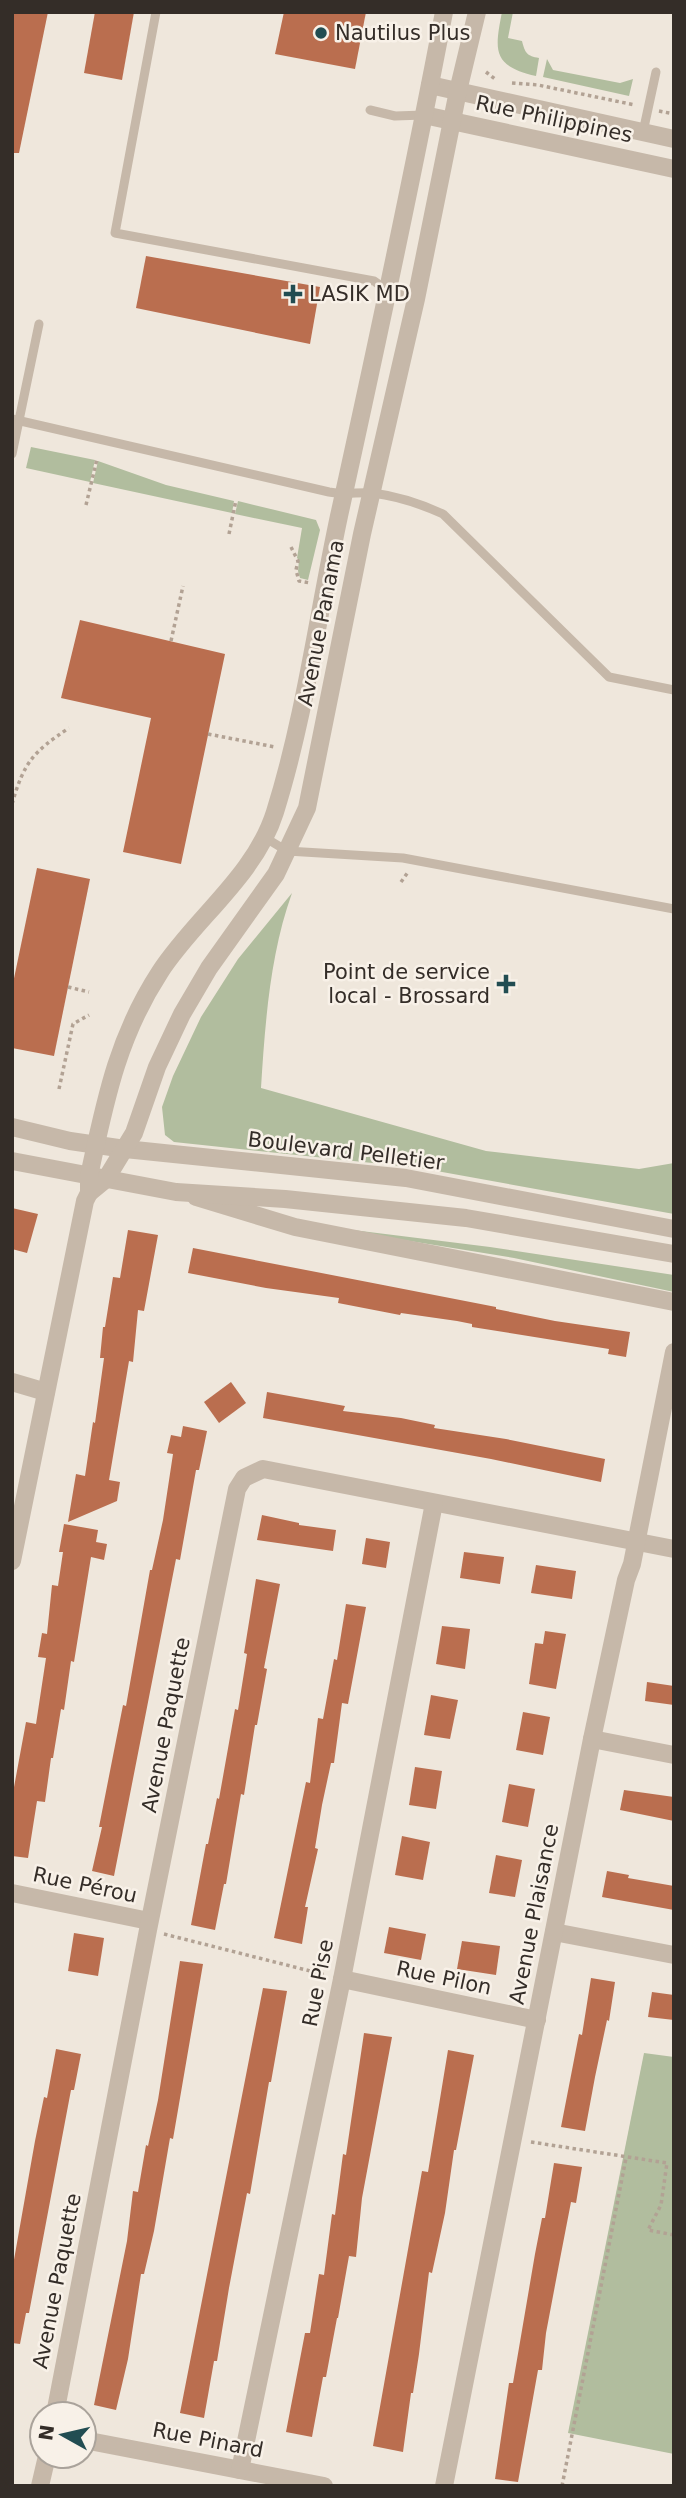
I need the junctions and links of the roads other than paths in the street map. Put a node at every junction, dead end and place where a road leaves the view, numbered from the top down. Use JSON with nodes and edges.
{"nodes":[{"id":1,"x":156,"y":12,"type":"edge"},
{"id":2,"x":444,"y":12,"type":"edge"},
{"id":3,"x":477,"y":12,"type":"edge"},
{"id":4,"x":656,"y":72,"type":"dead end"},
{"id":5,"x":430,"y":85,"type":"junction"},
{"id":6,"x":458,"y":90,"type":"junction"},
{"id":7,"x":370,"y":110,"type":"dead end"},
{"id":8,"x":424,"y":115,"type":"junction"},
{"id":9,"x":452,"y":120,"type":"junction"},
{"id":10,"x":643,"y":132,"type":"junction"},
{"id":11,"x":674,"y":139,"type":"edge"},
{"id":12,"x":674,"y":169,"type":"edge"},
{"id":13,"x":388,"y":291,"type":"junction"},
{"id":14,"x":415,"y":299,"type":"junction"},
{"id":15,"x":38,"y":324,"type":"dead end"},
{"id":16,"x":16,"y":419,"type":"edge"},
{"id":17,"x":12,"y":454,"type":"edge"},
{"id":18,"x":372,"y":493,"type":"junction"},
{"id":19,"x":344,"y":495,"type":"junction"},
{"id":20,"x":674,"y":690,"type":"edge"},
{"id":21,"x":264,"y":837,"type":"junction"},
{"id":22,"x":287,"y":851,"type":"junction"},
{"id":23,"x":674,"y":909,"type":"edge"},
{"id":24,"x":12,"y":1127,"type":"edge"},
{"id":25,"x":96,"y":1145,"type":"junction"},
{"id":26,"x":125,"y":1149,"type":"junction"},
{"id":27,"x":12,"y":1161,"type":"edge"},
{"id":28,"x":94,"y":1182,"type":"junction"},
{"id":29,"x":176,"y":1192,"type":"junction"},
{"id":30,"x":674,"y":1229,"type":"edge"},
{"id":31,"x":674,"y":1254,"type":"edge"},
{"id":32,"x":674,"y":1302,"type":"edge"},
{"id":33,"x":674,"y":1352,"type":"edge"},
{"id":34,"x":12,"y":1382,"type":"edge"},
{"id":35,"x":46,"y":1392,"type":"junction"},
{"id":36,"x":434,"y":1503,"type":"junction"},
{"id":37,"x":636,"y":1542,"type":"junction"},
{"id":38,"x":674,"y":1549,"type":"edge"},
{"id":39,"x":12,"y":1560,"type":"edge"},
{"id":40,"x":592,"y":1739,"type":"junction"},
{"id":41,"x":674,"y":1755,"type":"edge"},
{"id":42,"x":12,"y":1893,"type":"edge"},
{"id":43,"x":149,"y":1925,"type":"junction"},
{"id":44,"x":554,"y":1933,"type":"junction"},
{"id":45,"x":674,"y":1955,"type":"edge"},
{"id":46,"x":342,"y":1979,"type":"junction"},
{"id":47,"x":537,"y":2020,"type":"junction"},
{"id":48,"x":58,"y":2400,"type":"edge"},
{"id":49,"x":98,"y":2443,"type":"edge"},
{"id":50,"x":240,"y":2470,"type":"junction"},
{"id":51,"x":324,"y":2486,"type":"edge"},
{"id":52,"x":444,"y":2486,"type":"edge"}],
"edges":[{"from":1,"to":13,"type":"lane"},
{"from":2,"to":5,"type":"street","name":"Avenue Panama"},
{"from":3,"to":6,"type":"street","name":"Avenue Panama"},
{"from":4,"to":10,"type":"lane"},
{"from":5,"to":6,"type":"street","name":"Rue Philippines"},
{"from":5,"to":8,"type":"street","name":"Avenue Panama"},
{"from":6,"to":9,"type":"street","name":"Avenue Panama"},
{"from":6,"to":10,"type":"street","name":"Rue Philippines"},
{"from":7,"to":8,"type":"lane"},
{"from":8,"to":9,"type":"street","name":"Rue Philippines"},
{"from":8,"to":13,"type":"street","name":"Avenue Panama"},
{"from":9,"to":12,"type":"street","name":"Rue Philippines"},
{"from":9,"to":14,"type":"street","name":"Avenue Panama"},
{"from":10,"to":11,"type":"street","name":"Rue Philippines"},
{"from":13,"to":14,"type":"lane"},
{"from":13,"to":19,"type":"street","name":"Avenue Panama"},
{"from":14,"to":18,"type":"street","name":"Avenue Panama"},
{"from":15,"to":16,"type":"lane"},
{"from":16,"to":17,"type":"lane"},
{"from":16,"to":19,"type":"lane"},
{"from":18,"to":19,"type":"lane"},
{"from":18,"to":20,"type":"lane"},
{"from":18,"to":22,"type":"street","name":"Avenue Panama"},
{"from":19,"to":21,"type":"street","name":"Avenue Panama"},
{"from":21,"to":22,"type":"lane"},
{"from":21,"to":25,"type":"street","name":"Avenue Panama"},
{"from":22,"to":23,"type":"lane"},
{"from":22,"to":26,"type":"street","name":"Avenue Panama"},
{"from":24,"to":25,"type":"street","name":"Boulevard Pelletier"},
{"from":25,"to":26,"type":"street","name":"Boulevard Pelletier"},
{"from":25,"to":28,"type":"street","name":"Avenue Panama"},
{"from":26,"to":28,"type":"street","name":"Avenue Panama"},
{"from":26,"to":30,"type":"street","name":"Boulevard Pelletier"},
{"from":27,"to":28,"type":"street"},
{"from":28,"to":29,"type":"street"},
{"from":28,"to":35,"type":"street","name":"Avenue Panama"},
{"from":29,"to":31,"type":"street"},
{"from":29,"to":32,"type":"street"},
{"from":33,"to":37,"type":"street","name":"Avenue Plaisance"},
{"from":34,"to":35,"type":"street"},
{"from":35,"to":39,"type":"street","name":"Avenue Panama"},
{"from":36,"to":37,"type":"street","name":"Avenue Paquette"},
{"from":36,"to":43,"type":"street","name":"Avenue Paquette"},
{"from":36,"to":46,"type":"street","name":"Rue Pise"},
{"from":37,"to":38,"type":"street","name":"Avenue Paquette"},
{"from":37,"to":40,"type":"street","name":"Avenue Plaisance"},
{"from":40,"to":41,"type":"street"},
{"from":40,"to":44,"type":"street","name":"Avenue Plaisance"},
{"from":42,"to":43,"type":"street","name":"Rue Pérou"},
{"from":43,"to":48,"type":"street","name":"Avenue Paquette"},
{"from":44,"to":45,"type":"street"},
{"from":44,"to":47,"type":"street","name":"Avenue Plaisance"},
{"from":46,"to":47,"type":"street","name":"Rue Pilon"},
{"from":46,"to":50,"type":"street","name":"Rue Pise"},
{"from":47,"to":52,"type":"street","name":"Avenue Plaisance"},
{"from":49,"to":50,"type":"street","name":"Rue Pinard"},
{"from":50,"to":51,"type":"street","name":"Rue Pinard"}]}
